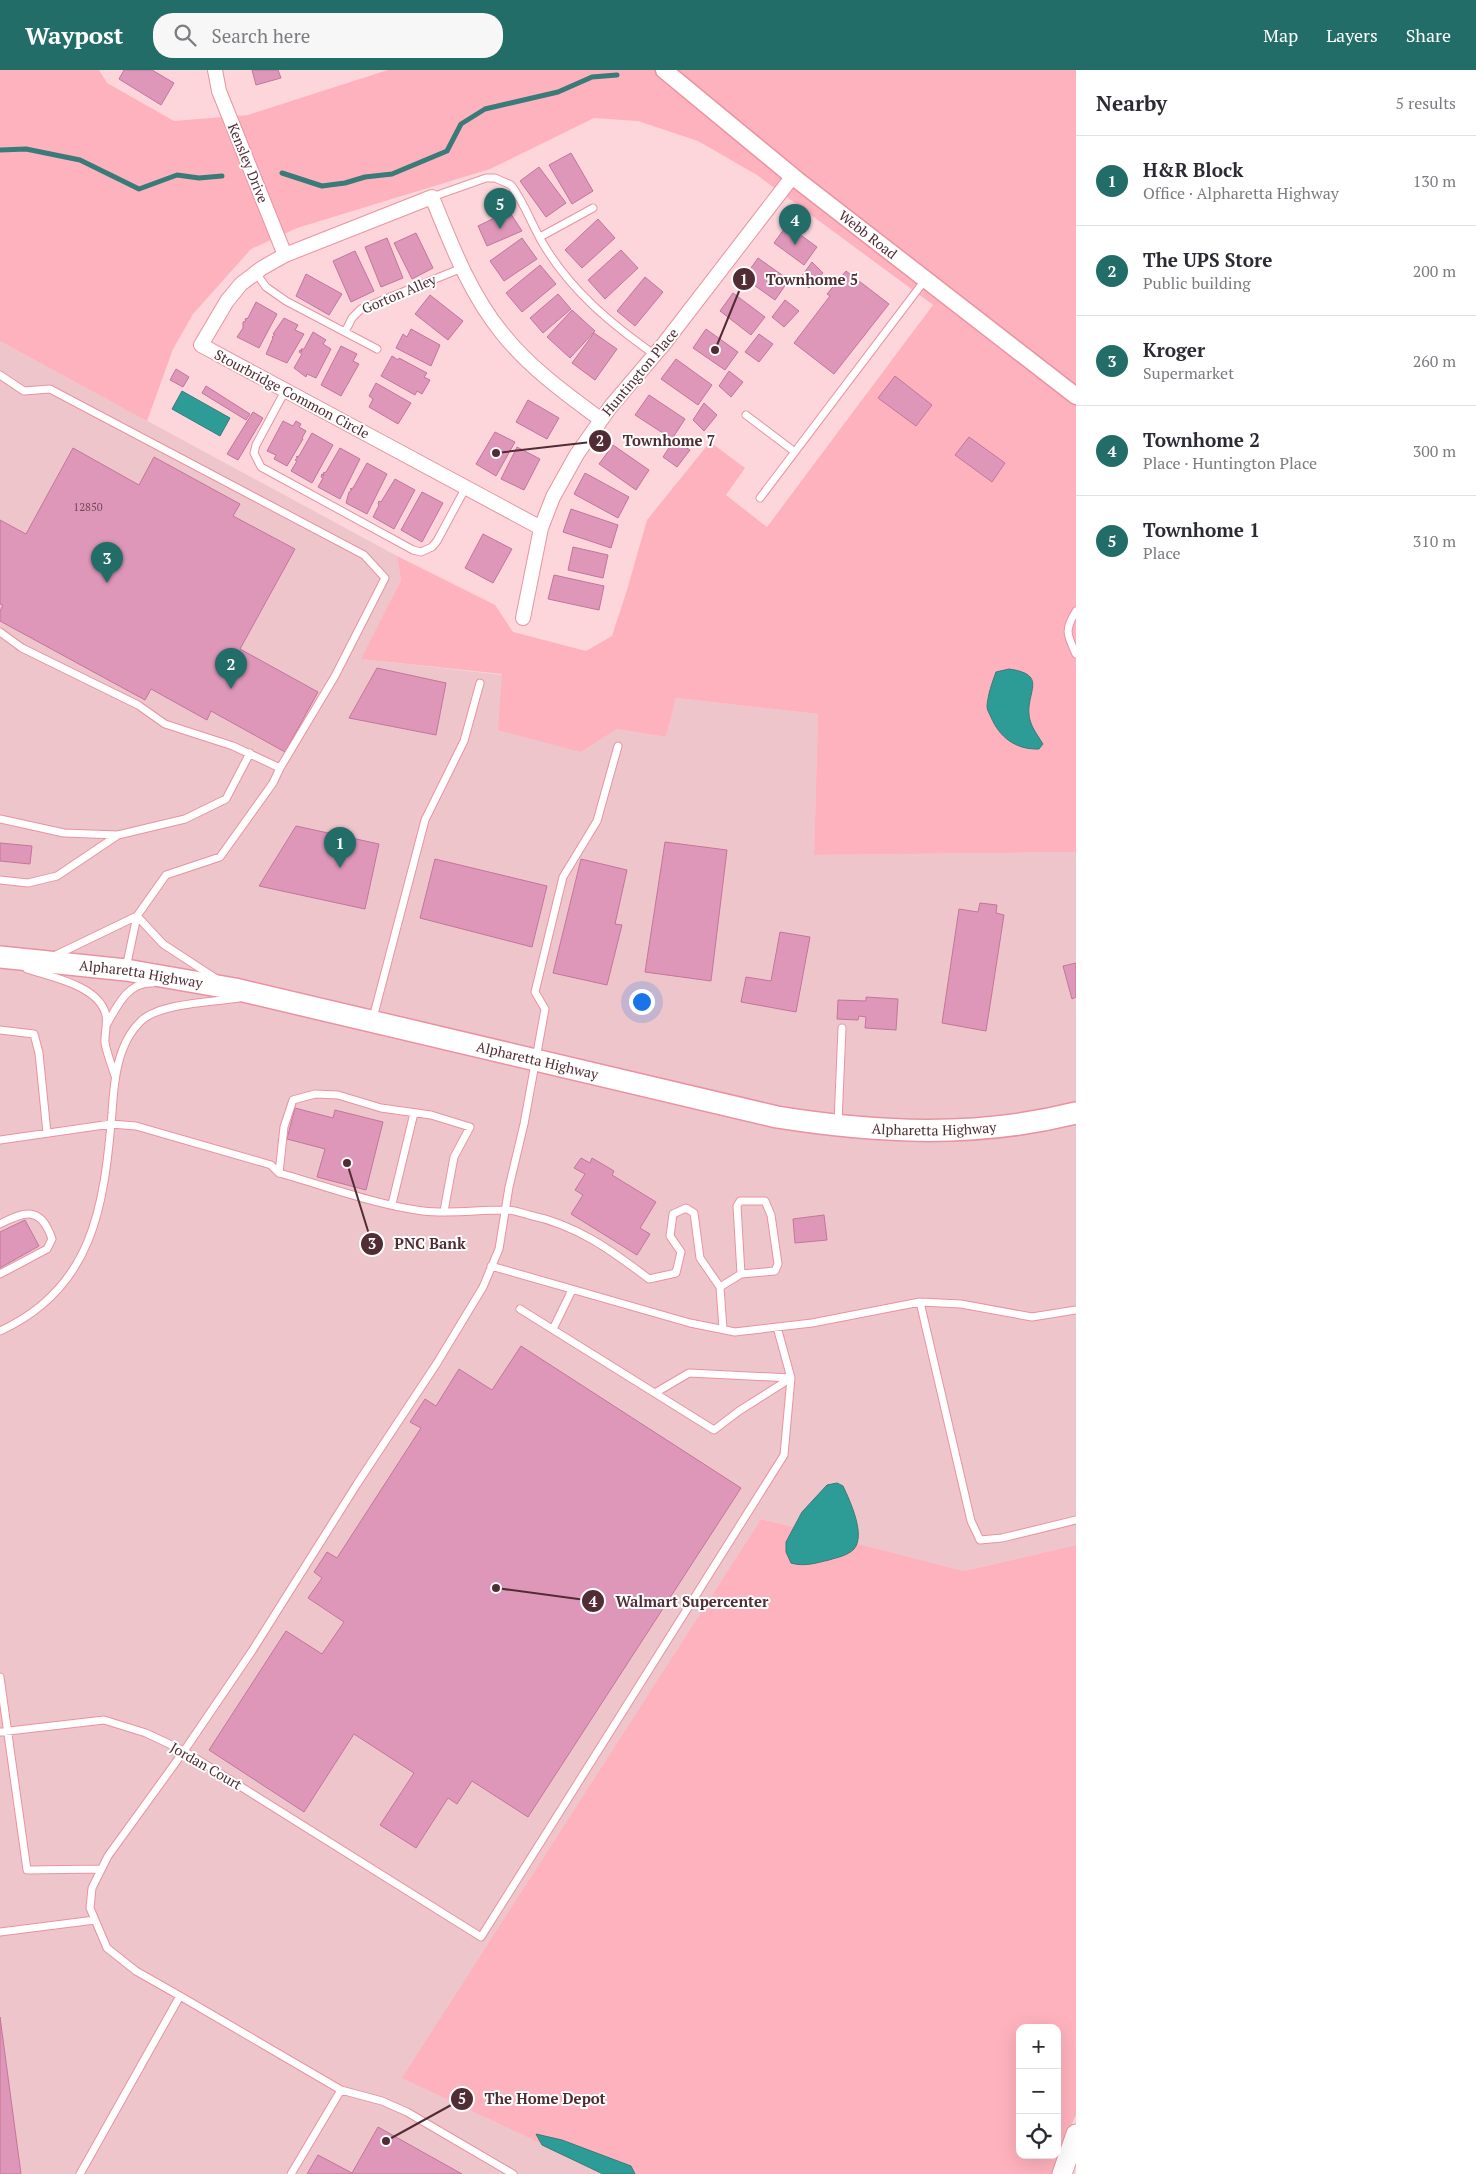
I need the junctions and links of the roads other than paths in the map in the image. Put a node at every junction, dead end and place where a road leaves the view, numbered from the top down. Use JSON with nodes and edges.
{"nodes":[{"id":1,"x":215,"y":70,"type":"edge"},
{"id":2,"x":664,"y":70,"type":"edge"},
{"id":3,"x":792,"y":176,"type":"junction"},
{"id":4,"x":432,"y":197,"type":"junction"},
{"id":5,"x":593,"y":208,"type":"dead end"},
{"id":6,"x":540,"y":237,"type":"junction"},
{"id":7,"x":285,"y":254,"type":"junction"},
{"id":8,"x":462,"y":268,"type":"junction"},
{"id":9,"x":256,"y":273,"type":"junction"},
{"id":10,"x":925,"y":280,"type":"junction"},
{"id":11,"x":345,"y":332,"type":"junction"},
{"id":12,"x":377,"y":349,"type":"dead end"},
{"id":13,"x":654,"y":355,"type":"junction"},
{"id":14,"x":0,"y":376,"type":"edge"},
{"id":15,"x":285,"y":390,"type":"junction"},
{"id":16,"x":1076,"y":396,"type":"edge"},
{"id":17,"x":746,"y":415,"type":"dead end"},
{"id":18,"x":600,"y":420,"type":"junction"},
{"id":19,"x":795,"y":452,"type":"junction"},
{"id":20,"x":466,"y":487,"type":"junction"},
{"id":21,"x":760,"y":498,"type":"dead end"},
{"id":22,"x":540,"y":528,"type":"junction"},
{"id":23,"x":1076,"y":611,"type":"edge"},
{"id":24,"x":523,"y":618,"type":"dead end"},
{"id":25,"x":0,"y":632,"type":"edge"},
{"id":26,"x":1076,"y":654,"type":"edge"},
{"id":27,"x":480,"y":683,"type":"dead end"},
{"id":28,"x":618,"y":746,"type":"dead end"},
{"id":29,"x":250,"y":753,"type":"junction"},
{"id":30,"x":280,"y":768,"type":"junction"},
{"id":31,"x":0,"y":819,"type":"edge"},
{"id":32,"x":118,"y":835,"type":"junction"},
{"id":33,"x":0,"y":880,"type":"edge"},
{"id":34,"x":138,"y":916,"type":"junction"},
{"id":35,"x":0,"y":958,"type":"edge"},
{"id":36,"x":42,"y":961,"type":"junction"},
{"id":37,"x":126,"y":970,"type":"junction"},
{"id":38,"x":210,"y":986,"type":"junction"},
{"id":39,"x":235,"y":989,"type":"junction"},
{"id":40,"x":262,"y":995,"type":"junction"},
{"id":41,"x":372,"y":1021,"type":"junction"},
{"id":42,"x":106,"y":1027,"type":"junction"},
{"id":43,"x":842,"y":1028,"type":"dead end"},
{"id":44,"x":0,"y":1030,"type":"edge"},
{"id":45,"x":536,"y":1060,"type":"junction"},
{"id":46,"x":115,"y":1077,"type":"junction"},
{"id":47,"x":414,"y":1113,"type":"junction"},
{"id":48,"x":1076,"y":1113,"type":"edge"},
{"id":49,"x":111,"y":1124,"type":"junction"},
{"id":50,"x":837,"y":1127,"type":"junction"},
{"id":51,"x":47,"y":1133,"type":"junction"},
{"id":52,"x":0,"y":1140,"type":"edge"},
{"id":53,"x":279,"y":1173,"type":"junction"},
{"id":54,"x":392,"y":1204,"type":"junction"},
{"id":55,"x":505,"y":1209,"type":"junction"},
{"id":56,"x":444,"y":1211,"type":"junction"},
{"id":57,"x":0,"y":1224,"type":"edge"},
{"id":58,"x":491,"y":1266,"type":"junction"},
{"id":59,"x":0,"y":1274,"type":"edge"},
{"id":60,"x":741,"y":1274,"type":"junction"},
{"id":61,"x":720,"y":1287,"type":"junction"},
{"id":62,"x":572,"y":1290,"type":"junction"},
{"id":63,"x":920,"y":1302,"type":"junction"},
{"id":64,"x":520,"y":1308,"type":"dead end"},
{"id":65,"x":1076,"y":1310,"type":"edge"},
{"id":66,"x":776,"y":1327,"type":"junction"},
{"id":67,"x":553,"y":1329,"type":"junction"},
{"id":68,"x":723,"y":1330,"type":"junction"},
{"id":69,"x":0,"y":1332,"type":"edge"},
{"id":70,"x":791,"y":1378,"type":"junction"},
{"id":71,"x":655,"y":1393,"type":"junction"},
{"id":72,"x":1076,"y":1520,"type":"edge"},
{"id":73,"x":0,"y":1677,"type":"edge"},
{"id":74,"x":4,"y":1732,"type":"edge"},
{"id":75,"x":184,"y":1750,"type":"junction"},
{"id":76,"x":101,"y":1869,"type":"junction"},
{"id":77,"x":95,"y":1920,"type":"junction"},
{"id":78,"x":0,"y":1932,"type":"edge"},
{"id":79,"x":180,"y":1996,"type":"junction"},
{"id":80,"x":341,"y":2090,"type":"junction"},
{"id":81,"x":1076,"y":2134,"type":"edge"},
{"id":82,"x":1068,"y":2165,"type":"edge"},
{"id":83,"x":80,"y":2174,"type":"edge"},
{"id":84,"x":292,"y":2174,"type":"edge"},
{"id":85,"x":513,"y":2174,"type":"edge"}],
"edges":[{"from":1,"to":7,"type":"street","name":"Kensley Drive"},
{"from":2,"to":3,"type":"street","name":"Webb Road"},
{"from":3,"to":10,"type":"street","name":"Webb Road"},
{"from":3,"to":13,"type":"street","name":"Huntington Place"},
{"from":4,"to":6,"type":"lane"},
{"from":4,"to":7,"type":"street","name":"Stourbridge Common Circle"},
{"from":4,"to":8,"type":"street"},
{"from":5,"to":6,"type":"lane"},
{"from":6,"to":13,"type":"lane"},
{"from":7,"to":9,"type":"street","name":"Stourbridge Common Circle"},
{"from":8,"to":11,"type":"lane","name":"Gorton Alley"},
{"from":8,"to":18,"type":"street"},
{"from":9,"to":11,"type":"lane"},
{"from":9,"to":15,"type":"street","name":"Stourbridge Common Circle"},
{"from":10,"to":16,"type":"street","name":"Webb Road"},
{"from":10,"to":19,"type":"lane"},
{"from":11,"to":12,"type":"lane"},
{"from":13,"to":18,"type":"street","name":"Huntington Place"},
{"from":14,"to":30,"type":"lane"},
{"from":15,"to":20,"type":"street","name":"Stourbridge Common Circle"},
{"from":15,"to":20,"type":"lane"},
{"from":17,"to":19,"type":"lane"},
{"from":18,"to":22,"type":"street","name":"Huntington Place"},
{"from":19,"to":21,"type":"lane"},
{"from":20,"to":22,"type":"street","name":"Stourbridge Common Circle"},
{"from":22,"to":24,"type":"street","name":"Huntington Place"},
{"from":23,"to":26,"type":"lane"},
{"from":25,"to":29,"type":"lane"},
{"from":27,"to":41,"type":"lane"},
{"from":28,"to":45,"type":"lane"},
{"from":29,"to":30,"type":"lane"},
{"from":29,"to":32,"type":"lane"},
{"from":30,"to":34,"type":"lane"},
{"from":31,"to":32,"type":"lane"},
{"from":32,"to":33,"type":"lane"},
{"from":34,"to":36,"type":"lane"},
{"from":34,"to":37,"type":"lane"},
{"from":34,"to":39,"type":"lane"},
{"from":35,"to":36,"type":"main road","name":"Alpharetta Highway"},
{"from":35,"to":42,"type":"lane"},
{"from":36,"to":37,"type":"main road","name":"Alpharetta Highway"},
{"from":37,"to":38,"type":"main road","name":"Alpharetta Highway"},
{"from":38,"to":39,"type":"main road","name":"Alpharetta Highway"},
{"from":38,"to":42,"type":"lane"},
{"from":39,"to":40,"type":"main road","name":"Alpharetta Highway"},
{"from":40,"to":41,"type":"main road","name":"Alpharetta Highway"},
{"from":40,"to":46,"type":"lane"},
{"from":41,"to":45,"type":"main road","name":"Alpharetta Highway"},
{"from":42,"to":46,"type":"lane"},
{"from":43,"to":50,"type":"lane"},
{"from":44,"to":51,"type":"lane"},
{"from":45,"to":50,"type":"main road","name":"Alpharetta Highway"},
{"from":45,"to":55,"type":"lane"},
{"from":46,"to":49,"type":"lane"},
{"from":47,"to":53,"type":"lane"},
{"from":47,"to":54,"type":"lane"},
{"from":47,"to":56,"type":"lane"},
{"from":48,"to":50,"type":"main road","name":"Alpharetta Highway"},
{"from":49,"to":51,"type":"lane"},
{"from":49,"to":53,"type":"lane"},
{"from":49,"to":69,"type":"lane"},
{"from":51,"to":52,"type":"lane"},
{"from":53,"to":54,"type":"lane"},
{"from":54,"to":56,"type":"lane"},
{"from":55,"to":56,"type":"lane"},
{"from":55,"to":58,"type":"lane"},
{"from":55,"to":61,"type":"lane"},
{"from":57,"to":59,"type":"lane"},
{"from":58,"to":62,"type":"lane"},
{"from":58,"to":75,"type":"lane"},
{"from":60,"to":60,"type":"lane"},
{"from":60,"to":61,"type":"lane"},
{"from":61,"to":68,"type":"lane"},
{"from":62,"to":67,"type":"lane"},
{"from":62,"to":68,"type":"lane"},
{"from":63,"to":65,"type":"lane"},
{"from":63,"to":66,"type":"lane"},
{"from":63,"to":72,"type":"lane"},
{"from":64,"to":67,"type":"lane"},
{"from":66,"to":68,"type":"lane"},
{"from":66,"to":70,"type":"lane"},
{"from":67,"to":71,"type":"lane"},
{"from":70,"to":71,"type":"lane"},
{"from":70,"to":71,"type":"lane"},
{"from":70,"to":75,"type":"lane","name":"Jordan Court"},
{"from":73,"to":74,"type":"lane"},
{"from":74,"to":75,"type":"lane","name":"Jordan Court"},
{"from":74,"to":76,"type":"lane"},
{"from":75,"to":76,"type":"lane"},
{"from":76,"to":77,"type":"lane"},
{"from":77,"to":78,"type":"lane"},
{"from":77,"to":79,"type":"lane"},
{"from":79,"to":80,"type":"lane"},
{"from":79,"to":83,"type":"lane"},
{"from":80,"to":84,"type":"lane"},
{"from":80,"to":85,"type":"lane"},
{"from":81,"to":82,"type":"main road"}]}
